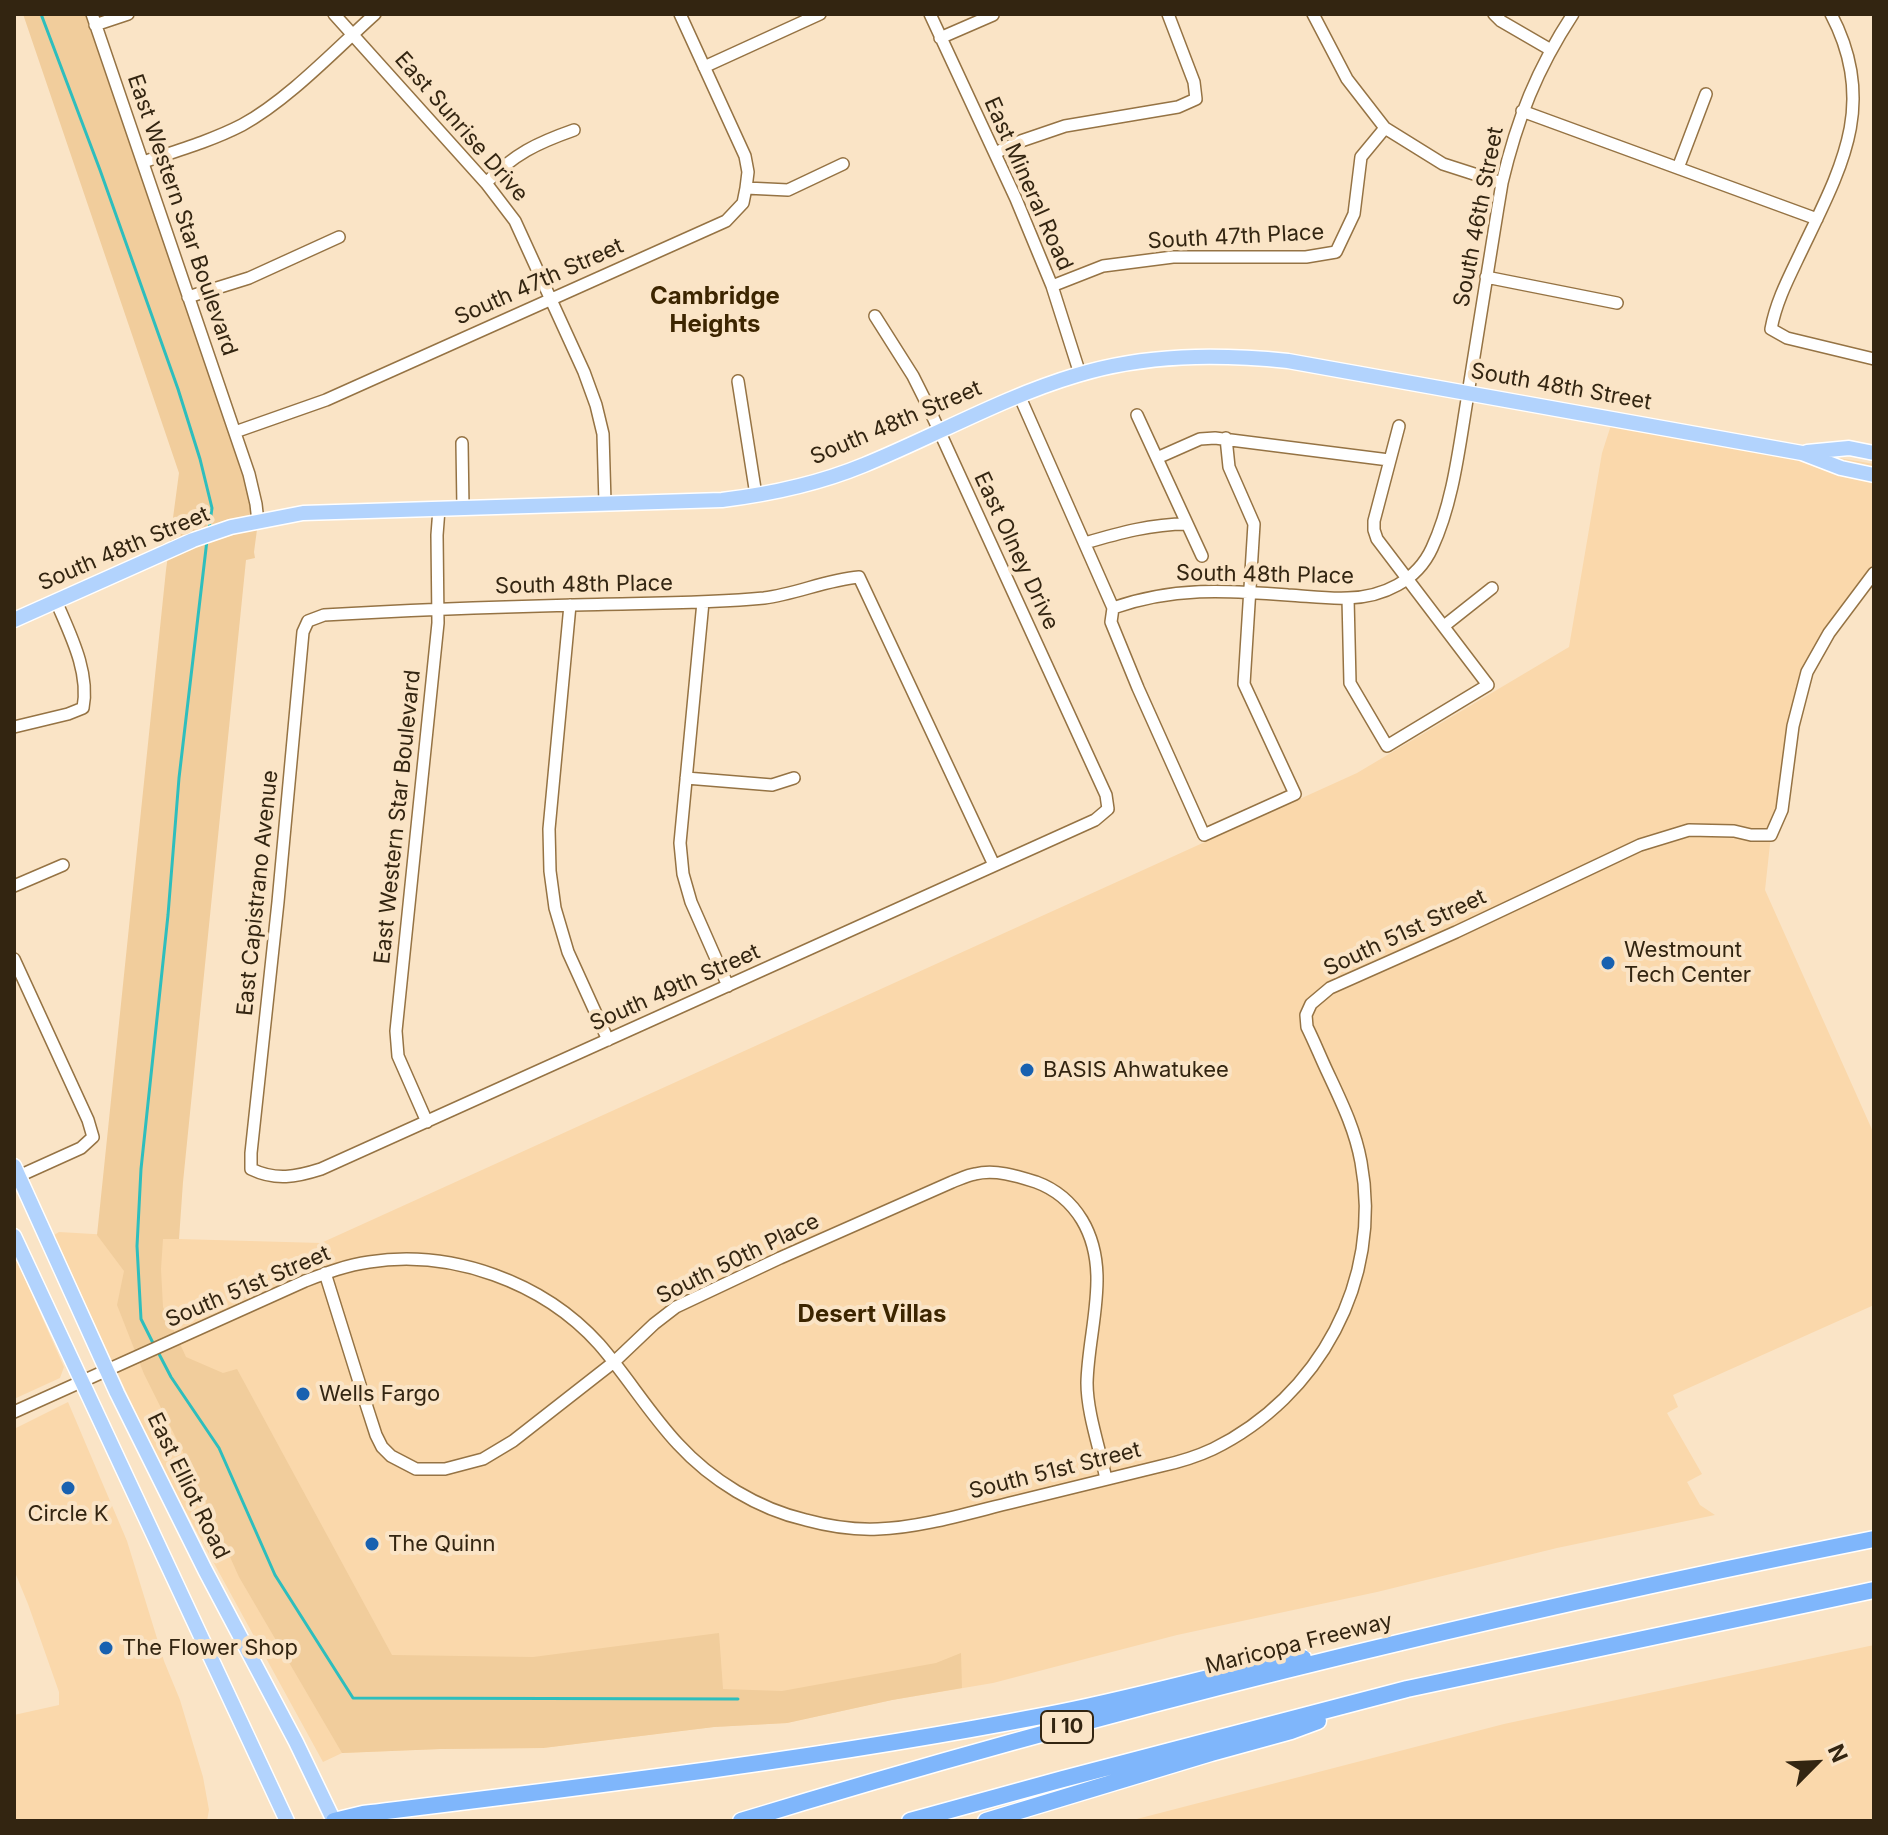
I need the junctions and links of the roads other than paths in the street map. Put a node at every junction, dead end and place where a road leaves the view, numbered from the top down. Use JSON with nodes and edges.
{"nodes":[{"id":1,"x":128,"y":14,"type":"edge"},
{"id":2,"x":334,"y":14,"type":"edge"},
{"id":3,"x":375,"y":14,"type":"edge"},
{"id":4,"x":680,"y":14,"type":"edge"},
{"id":5,"x":820,"y":14,"type":"edge"},
{"id":6,"x":930,"y":14,"type":"edge"},
{"id":7,"x":1168,"y":14,"type":"edge"},
{"id":8,"x":1313,"y":14,"type":"edge"},
{"id":9,"x":1494,"y":14,"type":"edge"},
{"id":10,"x":1573,"y":14,"type":"edge"},
{"id":11,"x":1831,"y":14,"type":"edge"},
{"id":12,"x":993,"y":15,"type":"edge"},
{"id":13,"x":94,"y":19,"type":"edge"},
{"id":14,"x":353,"y":34,"type":"junction"},
{"id":15,"x":940,"y":38,"type":"junction"},
{"id":16,"x":1551,"y":50,"type":"junction"},
{"id":17,"x":704,"y":67,"type":"junction"},
{"id":18,"x":1706,"y":94,"type":"dead end"},
{"id":19,"x":1522,"y":111,"type":"junction"},
{"id":20,"x":1385,"y":128,"type":"junction"},
{"id":21,"x":574,"y":130,"type":"dead end"},
{"id":22,"x":995,"y":153,"type":"junction"},
{"id":23,"x":143,"y":162,"type":"junction"},
{"id":24,"x":843,"y":164,"type":"dead end"},
{"id":25,"x":1678,"y":168,"type":"junction"},
{"id":26,"x":486,"y":183,"type":"junction"},
{"id":27,"x":1502,"y":183,"type":"junction"},
{"id":28,"x":746,"y":188,"type":"junction"},
{"id":29,"x":1817,"y":219,"type":"junction"},
{"id":30,"x":339,"y":237,"type":"dead end"},
{"id":31,"x":1486,"y":277,"type":"junction"},
{"id":32,"x":1052,"y":286,"type":"junction"},
{"id":33,"x":188,"y":297,"type":"junction"},
{"id":34,"x":550,"y":298,"type":"junction"},
{"id":35,"x":1617,"y":303,"type":"dead end"},
{"id":36,"x":875,"y":316,"type":"dead end"},
{"id":37,"x":1874,"y":359,"type":"edge"},
{"id":38,"x":1080,"y":374,"type":"junction"},
{"id":39,"x":738,"y":381,"type":"dead end"},
{"id":40,"x":1468,"y":393,"type":"junction"},
{"id":41,"x":1019,"y":395,"type":"junction"},
{"id":42,"x":1137,"y":415,"type":"dead end"},
{"id":43,"x":1399,"y":426,"type":"dead end"},
{"id":44,"x":235,"y":432,"type":"junction"},
{"id":45,"x":940,"y":432,"type":"junction"},
{"id":46,"x":1226,"y":438,"type":"junction"},
{"id":47,"x":462,"y":443,"type":"dead end"},
{"id":48,"x":1802,"y":453,"type":"junction"},
{"id":49,"x":1874,"y":453,"type":"edge"},
{"id":50,"x":1157,"y":458,"type":"junction"},
{"id":51,"x":1389,"y":460,"type":"junction"},
{"id":52,"x":1874,"y":475,"type":"edge"},
{"id":53,"x":756,"y":495,"type":"junction"},
{"id":54,"x":605,"y":503,"type":"junction"},
{"id":55,"x":463,"y":508,"type":"junction"},
{"id":56,"x":439,"y":509,"type":"junction"},
{"id":57,"x":258,"y":522,"type":"junction"},
{"id":58,"x":1187,"y":524,"type":"junction"},
{"id":59,"x":1085,"y":543,"type":"junction"},
{"id":60,"x":1202,"y":556,"type":"dead end"},
{"id":61,"x":1874,"y":573,"type":"edge"},
{"id":62,"x":1408,"y":578,"type":"junction"},
{"id":63,"x":1492,"y":588,"type":"dead end"},
{"id":64,"x":1250,"y":592,"type":"junction"},
{"id":65,"x":1348,"y":598,"type":"junction"},
{"id":66,"x":56,"y":601,"type":"junction"},
{"id":67,"x":703,"y":602,"type":"junction"},
{"id":68,"x":570,"y":605,"type":"junction"},
{"id":69,"x":438,"y":608,"type":"junction"},
{"id":70,"x":1113,"y":608,"type":"junction"},
{"id":71,"x":14,"y":620,"type":"edge"},
{"id":72,"x":308,"y":621,"type":"joint"},
{"id":73,"x":1444,"y":626,"type":"junction"},
{"id":74,"x":14,"y":727,"type":"edge"},
{"id":75,"x":686,"y":778,"type":"junction"},
{"id":76,"x":794,"y":778,"type":"dead end"},
{"id":77,"x":1108,"y":809,"type":"joint"},
{"id":78,"x":63,"y":865,"type":"dead end"},
{"id":79,"x":994,"y":865,"type":"junction"},
{"id":80,"x":14,"y":886,"type":"edge"},
{"id":81,"x":14,"y":959,"type":"edge"},
{"id":82,"x":728,"y":986,"type":"junction"},
{"id":83,"x":608,"y":1040,"type":"junction"},
{"id":84,"x":427,"y":1122,"type":"junction"},
{"id":85,"x":251,"y":1169,"type":"joint"},
{"id":86,"x":17,"y":1171,"type":"edge"},
{"id":87,"x":14,"y":1236,"type":"edge"},
{"id":88,"x":325,"y":1273,"type":"junction"},
{"id":89,"x":614,"y":1362,"type":"junction"},
{"id":90,"x":107,"y":1370,"type":"junction"},
{"id":91,"x":82,"y":1381,"type":"junction"},
{"id":92,"x":14,"y":1412,"type":"edge"},
{"id":93,"x":1106,"y":1479,"type":"junction"},
{"id":94,"x":1874,"y":1539,"type":"edge"},
{"id":95,"x":1874,"y":1590,"type":"edge"},
{"id":96,"x":1395,"y":1643,"type":"junction"},
{"id":97,"x":1407,"y":1689,"type":"junction"},
{"id":98,"x":287,"y":1821,"type":"edge"},
{"id":99,"x":334,"y":1821,"type":"edge"},
{"id":100,"x":741,"y":1821,"type":"edge"},
{"id":101,"x":910,"y":1821,"type":"edge"},
{"id":102,"x":986,"y":1821,"type":"edge"}],
"edges":[{"from":1,"to":13,"type":"street"},
{"from":2,"to":14,"type":"street","name":"East Sunrise Drive"},
{"from":3,"to":14,"type":"street"},
{"from":4,"to":17,"type":"street"},
{"from":5,"to":17,"type":"street"},
{"from":6,"to":15,"type":"street","name":"East Mineral Road"},
{"from":7,"to":22,"type":"street"},
{"from":8,"to":20,"type":"street"},
{"from":9,"to":16,"type":"street"},
{"from":10,"to":16,"type":"street","name":"South 46th Street"},
{"from":11,"to":29,"type":"street"},
{"from":12,"to":15,"type":"street"},
{"from":13,"to":23,"type":"street","name":"East Western Star Boulevard"},
{"from":14,"to":23,"type":"street"},
{"from":14,"to":26,"type":"street","name":"East Sunrise Drive"},
{"from":15,"to":22,"type":"street","name":"East Mineral Road"},
{"from":16,"to":19,"type":"street","name":"South 46th Street"},
{"from":17,"to":28,"type":"street"},
{"from":18,"to":25,"type":"street"},
{"from":19,"to":25,"type":"street"},
{"from":19,"to":27,"type":"street","name":"South 46th Street"},
{"from":20,"to":27,"type":"street"},
{"from":20,"to":32,"type":"street","name":"South 47th Place"},
{"from":21,"to":26,"type":"street"},
{"from":22,"to":32,"type":"street","name":"East Mineral Road"},
{"from":23,"to":33,"type":"street","name":"East Western Star Boulevard"},
{"from":24,"to":28,"type":"street"},
{"from":25,"to":29,"type":"street"},
{"from":26,"to":34,"type":"street","name":"East Sunrise Drive"},
{"from":27,"to":31,"type":"street","name":"South 46th Street"},
{"from":28,"to":34,"type":"street","name":"South 47th Street"},
{"from":29,"to":37,"type":"street"},
{"from":30,"to":33,"type":"street"},
{"from":31,"to":35,"type":"street"},
{"from":31,"to":40,"type":"street","name":"South 46th Street"},
{"from":32,"to":38,"type":"street","name":"East Mineral Road"},
{"from":33,"to":44,"type":"street","name":"East Western Star Boulevard"},
{"from":34,"to":44,"type":"street","name":"South 47th Street"},
{"from":34,"to":54,"type":"street","name":"East Sunrise Drive"},
{"from":36,"to":45,"type":"street","name":"East Olney Drive"},
{"from":38,"to":40,"type":"main road","name":"South 48th Street"},
{"from":38,"to":41,"type":"main road","name":"South 48th Street"},
{"from":39,"to":53,"type":"street"},
{"from":40,"to":48,"type":"main road","name":"South 48th Street"},
{"from":40,"to":62,"type":"street","name":"South 48th Place"},
{"from":41,"to":45,"type":"main road","name":"South 48th Street"},
{"from":41,"to":59,"type":"street"},
{"from":42,"to":50,"type":"street"},
{"from":43,"to":51,"type":"street"},
{"from":44,"to":57,"type":"street","name":"East Western Star Boulevard"},
{"from":45,"to":53,"type":"main road","name":"South 48th Street"},
{"from":45,"to":77,"type":"street","name":"East Olney Drive"},
{"from":46,"to":50,"type":"street"},
{"from":46,"to":51,"type":"street"},
{"from":46,"to":64,"type":"street"},
{"from":47,"to":55,"type":"street"},
{"from":48,"to":49,"type":"main road","name":"South 48th Street"},
{"from":48,"to":52,"type":"main road","name":"South 48th Street"},
{"from":50,"to":58,"type":"street"},
{"from":51,"to":62,"type":"street"},
{"from":53,"to":54,"type":"main road","name":"South 48th Street"},
{"from":54,"to":55,"type":"main road","name":"South 48th Street"},
{"from":55,"to":56,"type":"main road","name":"South 48th Street"},
{"from":56,"to":57,"type":"main road","name":"South 48th Street"},
{"from":56,"to":69,"type":"street","name":"East Western Star Boulevard"},
{"from":57,"to":66,"type":"main road","name":"South 48th Street"},
{"from":58,"to":59,"type":"street"},
{"from":58,"to":60,"type":"street"},
{"from":59,"to":70,"type":"street"},
{"from":61,"to":93,"type":"street","name":"South 51st Street"},
{"from":62,"to":65,"type":"street","name":"South 48th Place"},
{"from":62,"to":73,"type":"street"},
{"from":63,"to":73,"type":"street"},
{"from":64,"to":65,"type":"street","name":"South 48th Place"},
{"from":64,"to":70,"type":"street","name":"South 48th Place"},
{"from":64,"to":70,"type":"street"},
{"from":65,"to":73,"type":"street"},
{"from":66,"to":71,"type":"main road","name":"South 48th Street"},
{"from":66,"to":74,"type":"street"},
{"from":67,"to":68,"type":"street","name":"South 48th Place"},
{"from":67,"to":75,"type":"street"},
{"from":67,"to":79,"type":"street","name":"South 48th Place"},
{"from":68,"to":69,"type":"street","name":"South 48th Place"},
{"from":68,"to":83,"type":"street"},
{"from":69,"to":72,"type":"street","name":"South 48th Place"},
{"from":69,"to":84,"type":"street","name":"East Western Star Boulevard"},
{"from":72,"to":85,"type":"street","name":"East Capistrano Avenue"},
{"from":75,"to":76,"type":"street"},
{"from":75,"to":82,"type":"street"},
{"from":77,"to":79,"type":"street","name":"South 49th Street"},
{"from":78,"to":80,"type":"street"},
{"from":79,"to":82,"type":"street","name":"South 49th Street"},
{"from":81,"to":86,"type":"street"},
{"from":82,"to":83,"type":"street","name":"South 49th Street"},
{"from":83,"to":84,"type":"street","name":"South 49th Street"},
{"from":84,"to":85,"type":"street","name":"South 49th Street"},
{"from":86,"to":90,"type":"main road","name":"East Elliot Road"},
{"from":87,"to":91,"type":"main road"},
{"from":88,"to":89,"type":"street","name":"South 51st Street"},
{"from":88,"to":89,"type":"street","name":"South 50th Place"},
{"from":88,"to":90,"type":"street","name":"South 51st Street"},
{"from":89,"to":93,"type":"street","name":"South 51st Street"},
{"from":89,"to":93,"type":"street","name":"South 50th Place"},
{"from":90,"to":91,"type":"street","name":"South 51st Street"},
{"from":90,"to":99,"type":"main road","name":"East Elliot Road"},
{"from":91,"to":92,"type":"street","name":"South 51st Street"},
{"from":91,"to":98,"type":"main road"},
{"from":94,"to":96,"type":"highway","name":"Maricopa Freeway","number":"I 10"},
{"from":95,"to":97,"type":"highway","number":"I 10"},
{"from":96,"to":99,"type":"highway"},
{"from":96,"to":100,"type":"highway","name":"Maricopa Freeway","number":"I 10"},
{"from":97,"to":101,"type":"highway","number":"I 10"},
{"from":97,"to":102,"type":"highway"}]}
